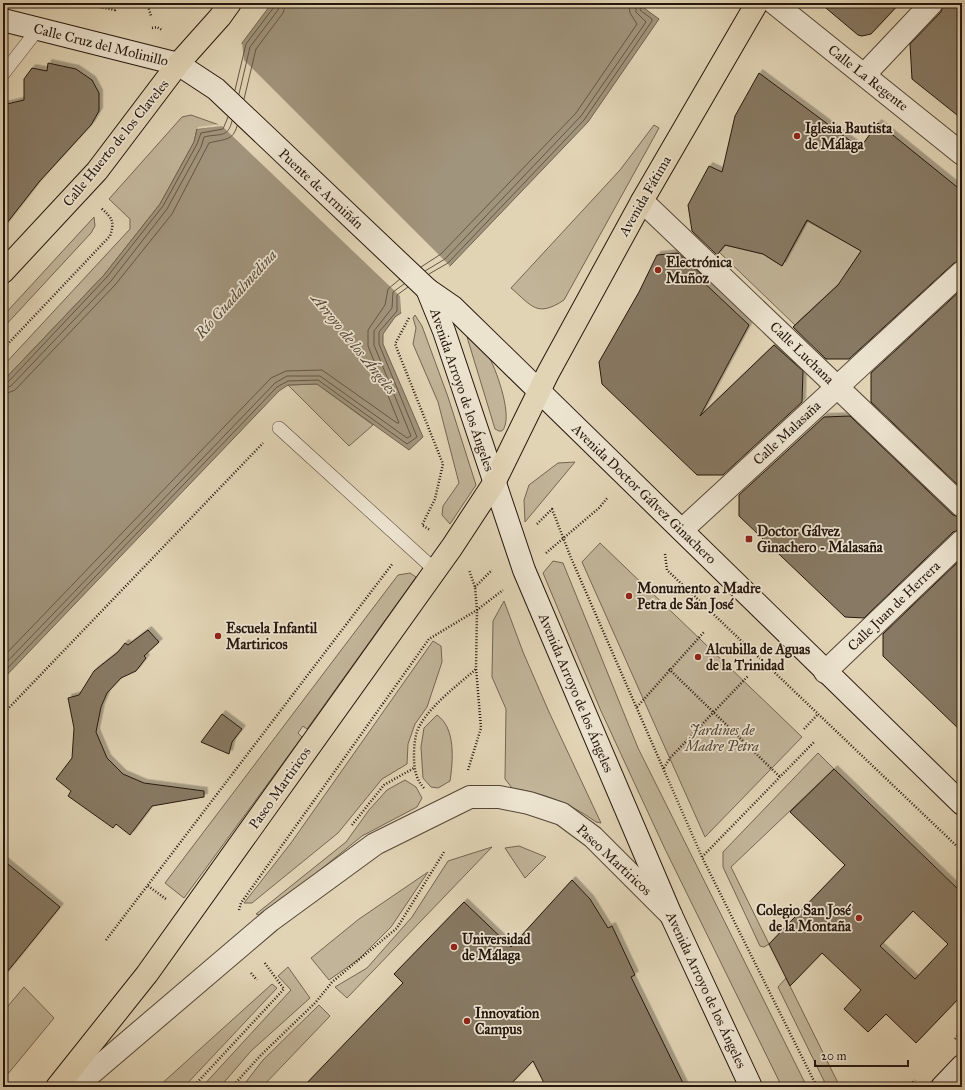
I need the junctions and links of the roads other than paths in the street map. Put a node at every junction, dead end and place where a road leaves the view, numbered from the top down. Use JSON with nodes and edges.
{"nodes":[{"id":1,"x":230,"y":3,"type":"edge"},
{"id":2,"x":757,"y":3,"type":"edge"},
{"id":3,"x":774,"y":3,"type":"edge"},
{"id":4,"x":932,"y":3,"type":"edge"},
{"id":5,"x":3,"y":20,"type":"edge"},
{"id":6,"x":38,"y":29,"type":"junction"},
{"id":7,"x":178,"y":64,"type":"junction"},
{"id":8,"x":3,"y":74,"type":"edge"},
{"id":9,"x":864,"y":74,"type":"junction"},
{"id":10,"x":216,"y":89,"type":"joint"},
{"id":11,"x":962,"y":154,"type":"edge"},
{"id":12,"x":642,"y":201,"type":"junction"},
{"id":13,"x":3,"y":272,"type":"edge"},
{"id":14,"x":962,"y":272,"type":"edge"},
{"id":15,"x":427,"y":289,"type":"junction"},
{"id":16,"x":837,"y":387,"type":"junction"},
{"id":17,"x":538,"y":392,"type":"junction"},
{"id":18,"x":278,"y":428,"type":"road end"},
{"id":19,"x":494,"y":483,"type":"junction"},
{"id":20,"x":962,"y":506,"type":"edge"},
{"id":21,"x":682,"y":530,"type":"junction"},
{"id":22,"x":962,"y":540,"type":"edge"},
{"id":23,"x":435,"y":570,"type":"junction"},
{"id":24,"x":825,"y":672,"type":"junction"},
{"id":25,"x":962,"y":804,"type":"edge"},
{"id":26,"x":671,"y":915,"type":"junction"},
{"id":27,"x":57,"y":1087,"type":"edge"},
{"id":28,"x":76,"y":1087,"type":"edge"},
{"id":29,"x":751,"y":1087,"type":"edge"}],
"edges":[{"from":1,"to":7,"type":"main road","name":"Calle Huerto de los Claveles"},
{"from":2,"to":12,"type":"main road","name":"Avenida Fátima"},
{"from":3,"to":9,"type":"street","name":"Calle La Regente"},
{"from":4,"to":9,"type":"street"},
{"from":5,"to":6,"type":"street","name":"Calle Cruz del Molinillo"},
{"from":6,"to":7,"type":"street","name":"Calle Cruz del Molinillo"},
{"from":6,"to":8,"type":"lane"},
{"from":7,"to":10,"type":"street","name":"Calle Cruz del Molinillo"},
{"from":7,"to":13,"type":"main road","name":"Calle Huerto de los Claveles"},
{"from":9,"to":11,"type":"street","name":"Calle La Regente"},
{"from":10,"to":15,"type":"street","name":"Puente de Armiñán"},
{"from":12,"to":16,"type":"street","name":"Calle Luchana"},
{"from":12,"to":17,"type":"main road","name":"Avenida Fátima"},
{"from":14,"to":16,"type":"street","name":"Calle Malasaña"},
{"from":15,"to":17,"type":"street","name":"Avenida Doctor Gálvez Ginachero"},
{"from":15,"to":19,"type":"street","name":"Avenida Arroyo de los Ángeles"},
{"from":16,"to":20,"type":"street","name":"Calle Luchana"},
{"from":16,"to":21,"type":"street","name":"Calle Malasaña"},
{"from":17,"to":19,"type":"main road","name":"Avenida Fátima"},
{"from":17,"to":21,"type":"street","name":"Avenida Doctor Gálvez Ginachero"},
{"from":18,"to":23,"type":"lane"},
{"from":19,"to":23,"type":"main road","name":"Paseo Martiricos"},
{"from":19,"to":26,"type":"street","name":"Avenida Arroyo de los Ángeles"},
{"from":21,"to":24,"type":"street","name":"Avenida Doctor Gálvez Ginachero"},
{"from":22,"to":24,"type":"street","name":"Calle Juan de Herrera"},
{"from":23,"to":27,"type":"main road","name":"Paseo Martiricos"},
{"from":24,"to":25,"type":"street","name":"Avenida Doctor Gálvez Ginachero"},
{"from":26,"to":28,"type":"street","name":"Paseo Martiricos"},
{"from":26,"to":29,"type":"street","name":"Avenida Arroyo de los Ángeles"}]}
